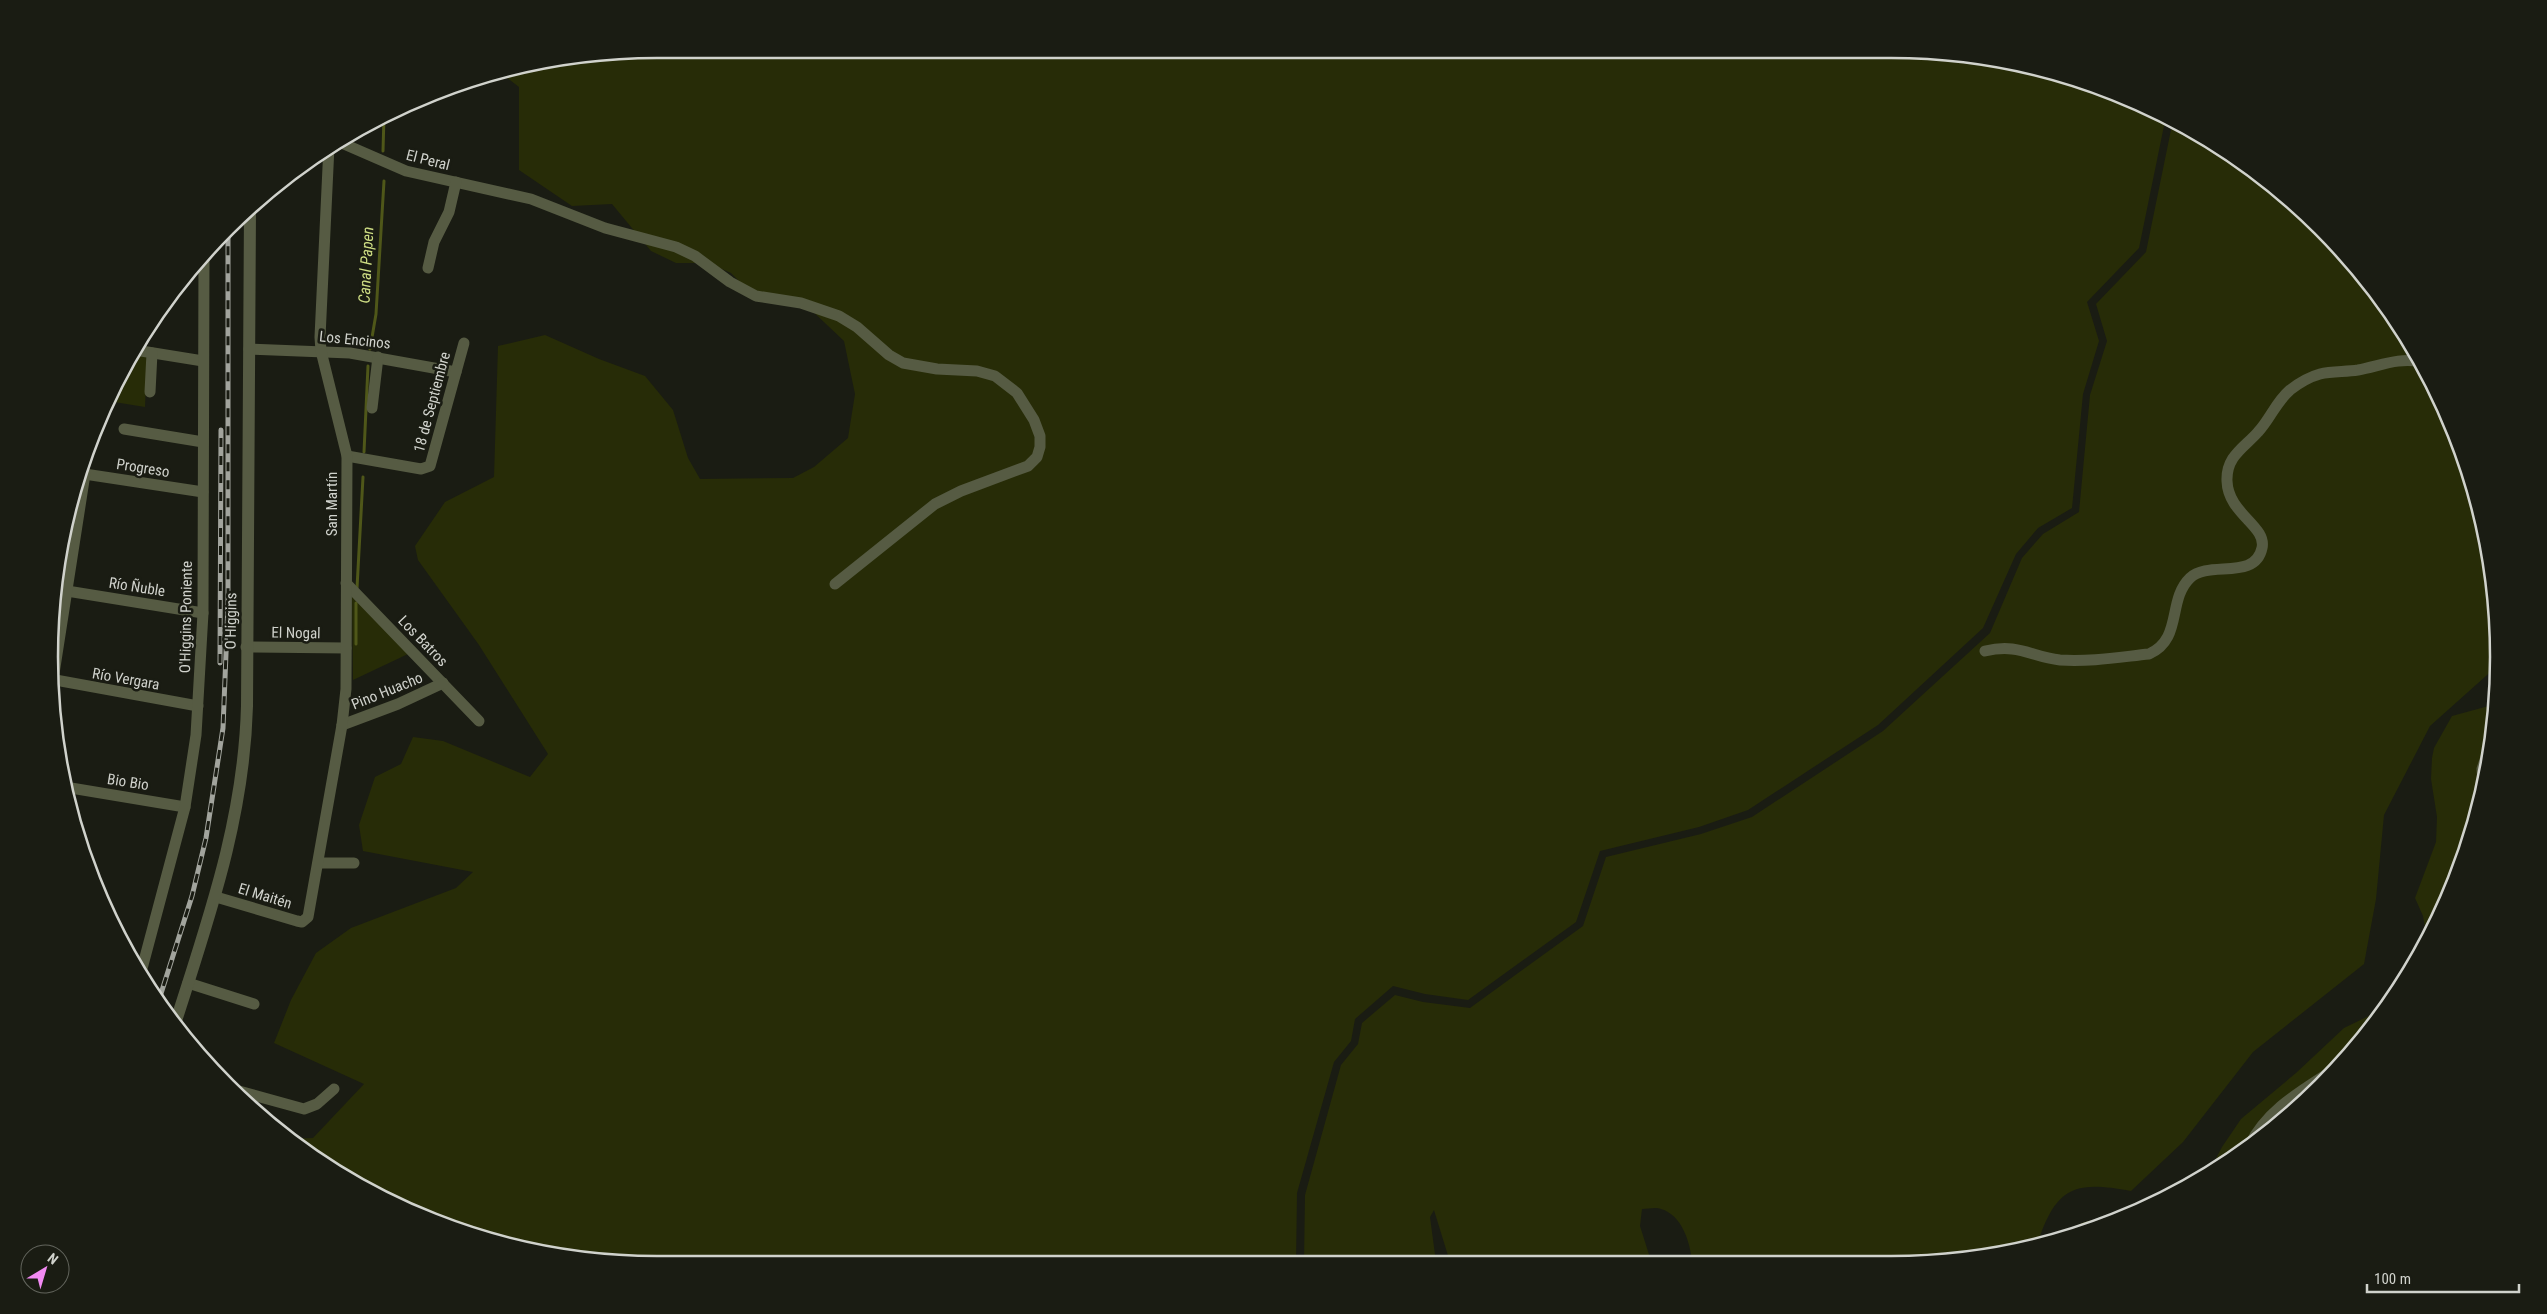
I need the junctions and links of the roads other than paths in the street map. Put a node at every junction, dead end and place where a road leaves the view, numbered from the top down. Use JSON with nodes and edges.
{"nodes":[{"id":1,"x":346,"y":145,"type":"edge"},
{"id":2,"x":329,"y":156,"type":"edge"},
{"id":3,"x":456,"y":182,"type":"junction"},
{"id":4,"x":250,"y":217,"type":"edge"},
{"id":5,"x":204,"y":265,"type":"edge"},
{"id":6,"x":428,"y":268,"type":"dead end"},
{"id":7,"x":464,"y":343,"type":"dead end"},
{"id":8,"x":249,"y":349,"type":"junction"},
{"id":9,"x":142,"y":351,"type":"edge"},
{"id":10,"x":321,"y":351,"type":"junction"},
{"id":11,"x":152,"y":353,"type":"junction"},
{"id":12,"x":378,"y":356,"type":"junction"},
{"id":13,"x":203,"y":361,"type":"junction"},
{"id":14,"x":2411,"y":361,"type":"edge"},
{"id":15,"x":456,"y":372,"type":"junction"},
{"id":16,"x":150,"y":392,"type":"dead end"},
{"id":17,"x":372,"y":408,"type":"dead end"},
{"id":18,"x":124,"y":429,"type":"dead end"},
{"id":19,"x":203,"y":442,"type":"junction"},
{"id":20,"x":347,"y":456,"type":"junction"},
{"id":21,"x":86,"y":475,"type":"edge"},
{"id":22,"x":203,"y":492,"type":"junction"},
{"id":23,"x":79,"y":498,"type":"edge"},
{"id":24,"x":65,"y":565,"type":"edge"},
{"id":25,"x":71,"y":566,"type":"junction"},
{"id":26,"x":346,"y":583,"type":"junction"},
{"id":27,"x":836,"y":584,"type":"dead end"},
{"id":28,"x":67,"y":591,"type":"junction"},
{"id":29,"x":203,"y":613,"type":"junction"},
{"id":30,"x":58,"y":638,"type":"edge"},
{"id":31,"x":246,"y":647,"type":"junction"},
{"id":32,"x":346,"y":648,"type":"junction"},
{"id":33,"x":1985,"y":651,"type":"dead end"},
{"id":34,"x":59,"y":681,"type":"edge"},
{"id":35,"x":443,"y":683,"type":"junction"},
{"id":36,"x":198,"y":706,"type":"junction"},
{"id":37,"x":479,"y":721,"type":"dead end"},
{"id":38,"x":342,"y":725,"type":"junction"},
{"id":39,"x":72,"y":788,"type":"edge"},
{"id":40,"x":185,"y":807,"type":"junction"},
{"id":41,"x":319,"y":863,"type":"junction"},
{"id":42,"x":354,"y":863,"type":"dead end"},
{"id":43,"x":216,"y":897,"type":"junction"},
{"id":44,"x":305,"y":921,"type":"joint"},
{"id":45,"x":143,"y":965,"type":"edge"},
{"id":46,"x":188,"y":983,"type":"junction"},
{"id":47,"x":254,"y":1004,"type":"dead end"},
{"id":48,"x":177,"y":1017,"type":"edge"},
{"id":49,"x":2310,"y":1085,"type":"edge"},
{"id":50,"x":334,"y":1089,"type":"dead end"},
{"id":51,"x":246,"y":1093,"type":"edge"},
{"id":52,"x":2260,"y":1129,"type":"edge"}],
"edges":[{"from":1,"to":3,"type":"street","name":"El Peral"},
{"from":2,"to":10,"type":"street","name":"San Martín"},
{"from":3,"to":6,"type":"street"},
{"from":3,"to":27,"type":"street","name":"El Peral"},
{"from":4,"to":8,"type":"street","name":"O'Higgins"},
{"from":5,"to":13,"type":"street","name":"O'Higgins Poniente"},
{"from":7,"to":15,"type":"street","name":"18 de Septiembre"},
{"from":8,"to":10,"type":"street","name":"Los Encinos"},
{"from":8,"to":31,"type":"street","name":"O'Higgins"},
{"from":9,"to":11,"type":"street"},
{"from":10,"to":12,"type":"street","name":"Los Encinos"},
{"from":10,"to":20,"type":"street","name":"San Martín"},
{"from":11,"to":13,"type":"street"},
{"from":11,"to":16,"type":"street"},
{"from":12,"to":15,"type":"street","name":"Los Encinos"},
{"from":12,"to":17,"type":"street"},
{"from":13,"to":19,"type":"street","name":"O'Higgins Poniente"},
{"from":14,"to":33,"type":"street"},
{"from":15,"to":20,"type":"street","name":"18 de Septiembre"},
{"from":18,"to":19,"type":"street"},
{"from":19,"to":22,"type":"street","name":"O'Higgins Poniente"},
{"from":20,"to":26,"type":"street","name":"San Martín"},
{"from":21,"to":22,"type":"street","name":"Progreso"},
{"from":22,"to":29,"type":"street","name":"O'Higgins Poniente"},
{"from":23,"to":25,"type":"street"},
{"from":24,"to":25,"type":"street"},
{"from":25,"to":28,"type":"street"},
{"from":26,"to":32,"type":"street","name":"San Martín"},
{"from":26,"to":35,"type":"street","name":"Los Batros"},
{"from":28,"to":29,"type":"street","name":"Río Ñuble"},
{"from":28,"to":30,"type":"street"},
{"from":29,"to":36,"type":"street","name":"O'Higgins Poniente"},
{"from":31,"to":32,"type":"street","name":"El Nogal"},
{"from":31,"to":43,"type":"street","name":"O'Higgins"},
{"from":32,"to":38,"type":"street","name":"San Martín"},
{"from":34,"to":36,"type":"street","name":"Río Vergara"},
{"from":35,"to":37,"type":"street","name":"Los Batros"},
{"from":35,"to":38,"type":"street","name":"Pino Huacho"},
{"from":36,"to":40,"type":"street","name":"O'Higgins Poniente"},
{"from":38,"to":41,"type":"street","name":"San Martín"},
{"from":39,"to":40,"type":"street","name":"Bio Bio"},
{"from":40,"to":45,"type":"street","name":"O'Higgins Poniente"},
{"from":41,"to":42,"type":"street"},
{"from":41,"to":44,"type":"street","name":"San Martín"},
{"from":43,"to":44,"type":"street","name":"El Maitén"},
{"from":43,"to":46,"type":"street","name":"O'Higgins"},
{"from":46,"to":47,"type":"street"},
{"from":46,"to":48,"type":"street","name":"O'Higgins"},
{"from":49,"to":52,"type":"street"},
{"from":50,"to":51,"type":"street"}]}
